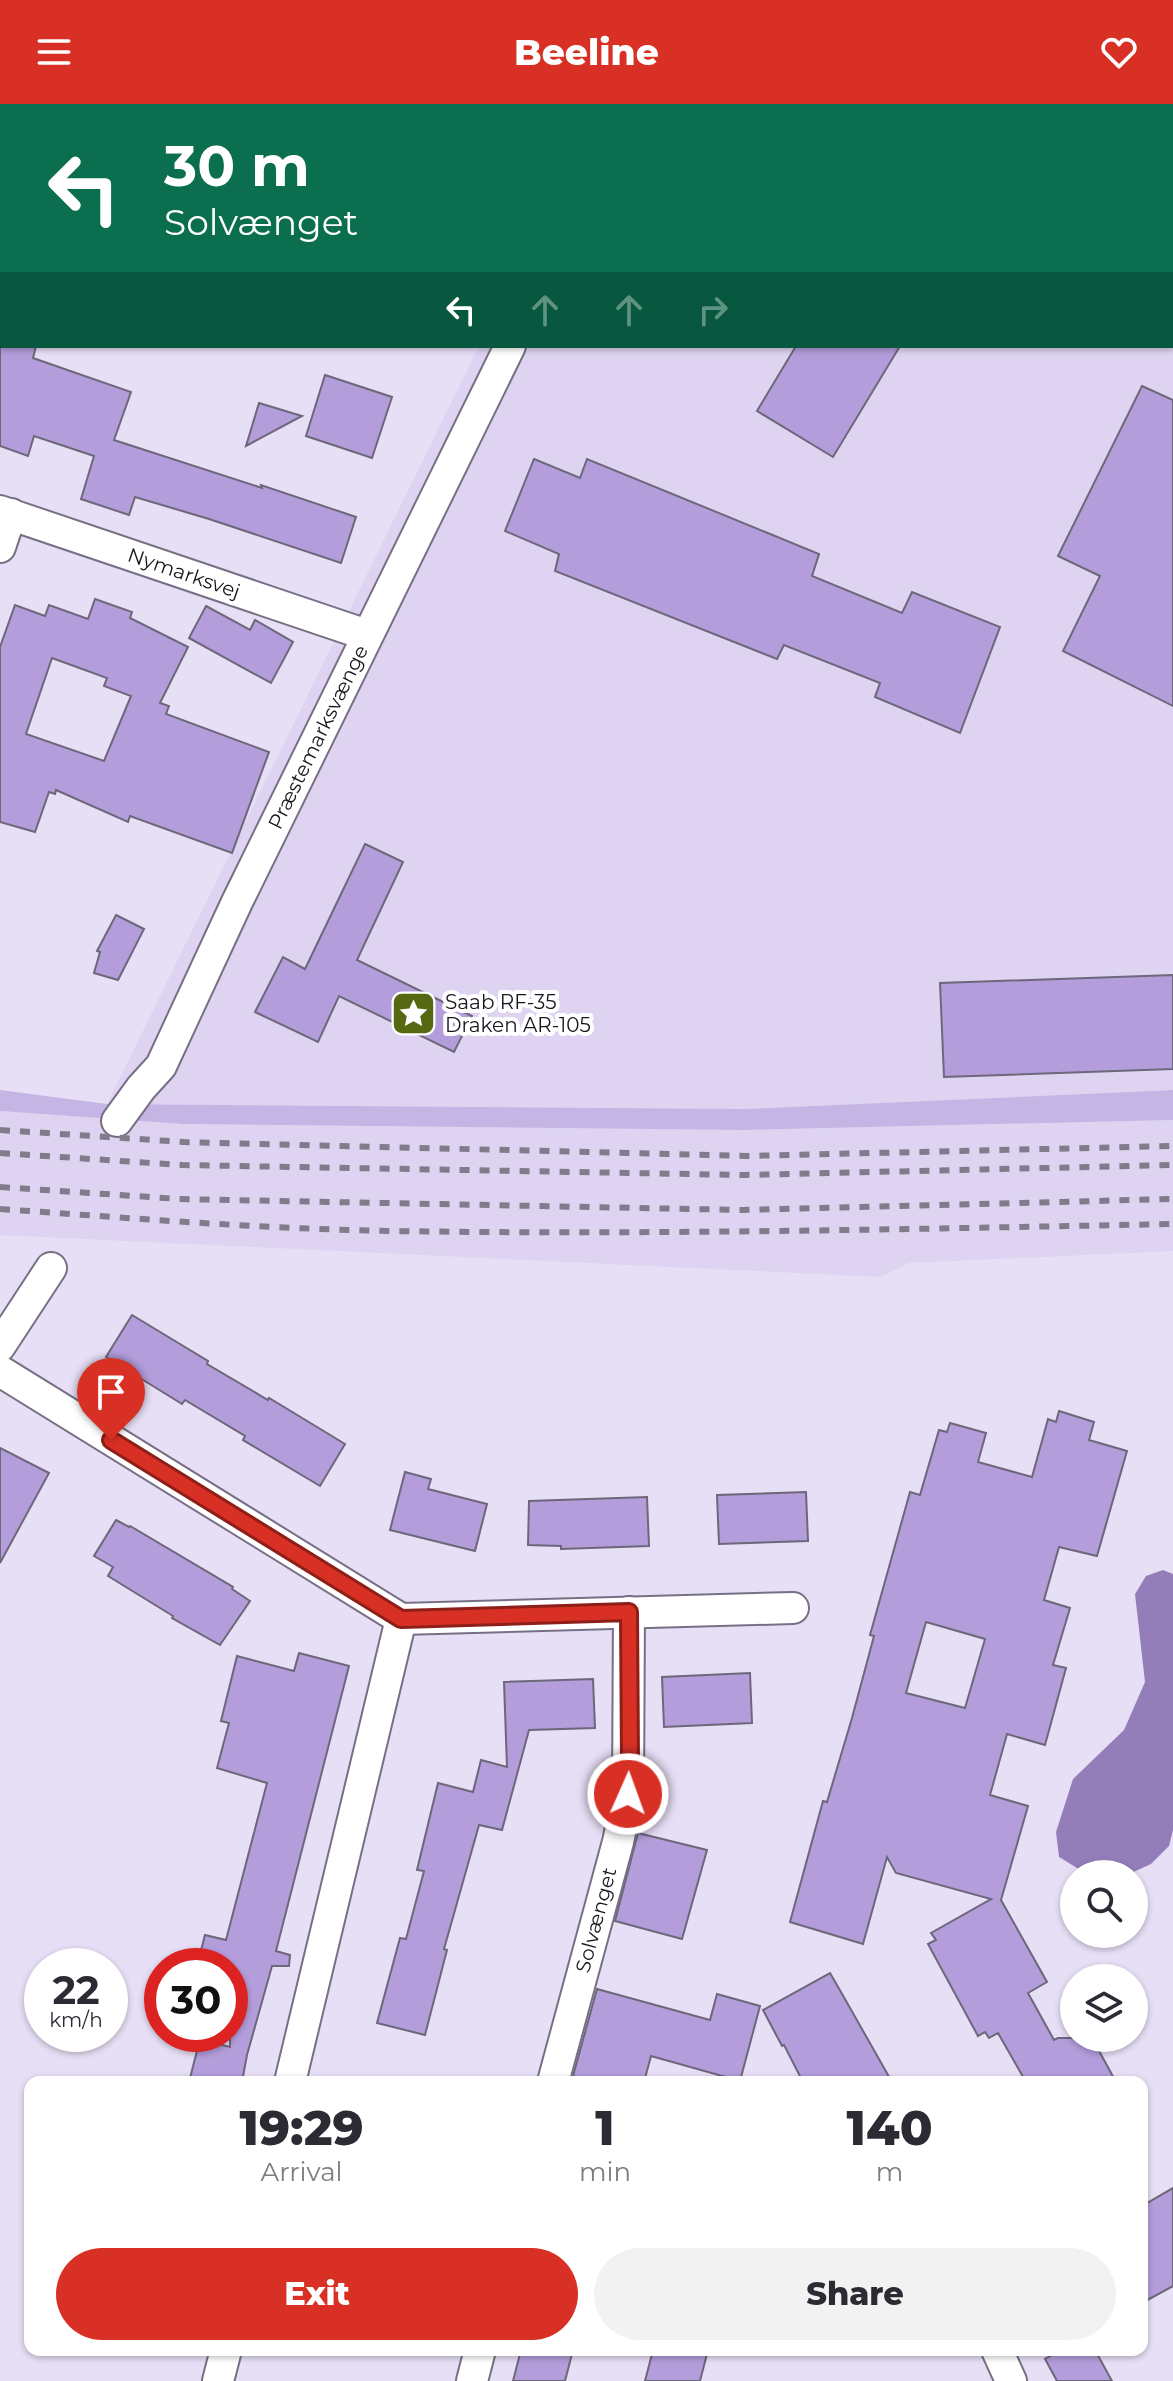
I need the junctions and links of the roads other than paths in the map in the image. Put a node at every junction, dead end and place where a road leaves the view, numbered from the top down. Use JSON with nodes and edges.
{"nodes":[{"id":1,"x":509,"y":348,"type":"edge"},
{"id":2,"x":5,"y":512,"type":"edge"},
{"id":3,"x":0,"y":547,"type":"edge"},
{"id":4,"x":367,"y":635,"type":"junction"},
{"id":5,"x":117,"y":1121,"type":"dead end"},
{"id":6,"x":51,"y":1268,"type":"dead end"},
{"id":7,"x":0,"y":1346,"type":"edge"},
{"id":8,"x":0,"y":1371,"type":"edge"},
{"id":9,"x":793,"y":1608,"type":"dead end"},
{"id":10,"x":629,"y":1612,"type":"junction"},
{"id":11,"x":401,"y":1619,"type":"junction"},
{"id":12,"x":291,"y":2076,"type":"edge"},
{"id":13,"x":555,"y":2076,"type":"edge"},
{"id":14,"x":224,"y":2356,"type":"edge"},
{"id":15,"x":478,"y":2356,"type":"edge"},
{"id":16,"x":1000,"y":2356,"type":"edge"},
{"id":17,"x":218,"y":2381,"type":"edge"},
{"id":18,"x":472,"y":2381,"type":"edge"},
{"id":19,"x":1011,"y":2381,"type":"edge"}],
"edges":[{"from":1,"to":4,"type":"street","name":"Præstemarksvænge"},
{"from":2,"to":3,"type":"street"},
{"from":2,"to":4,"type":"street","name":"Nymarksvej"},
{"from":4,"to":5,"type":"street","name":"Præstemarksvænge"},
{"from":6,"to":7,"type":"street"},
{"from":8,"to":11,"type":"street"},
{"from":9,"to":10,"type":"street"},
{"from":10,"to":11,"type":"street"},
{"from":10,"to":13,"type":"street","name":"Solvænget"},
{"from":11,"to":12,"type":"street"},
{"from":14,"to":17,"type":"street"},
{"from":15,"to":18,"type":"street"},
{"from":16,"to":19,"type":"street"}]}
